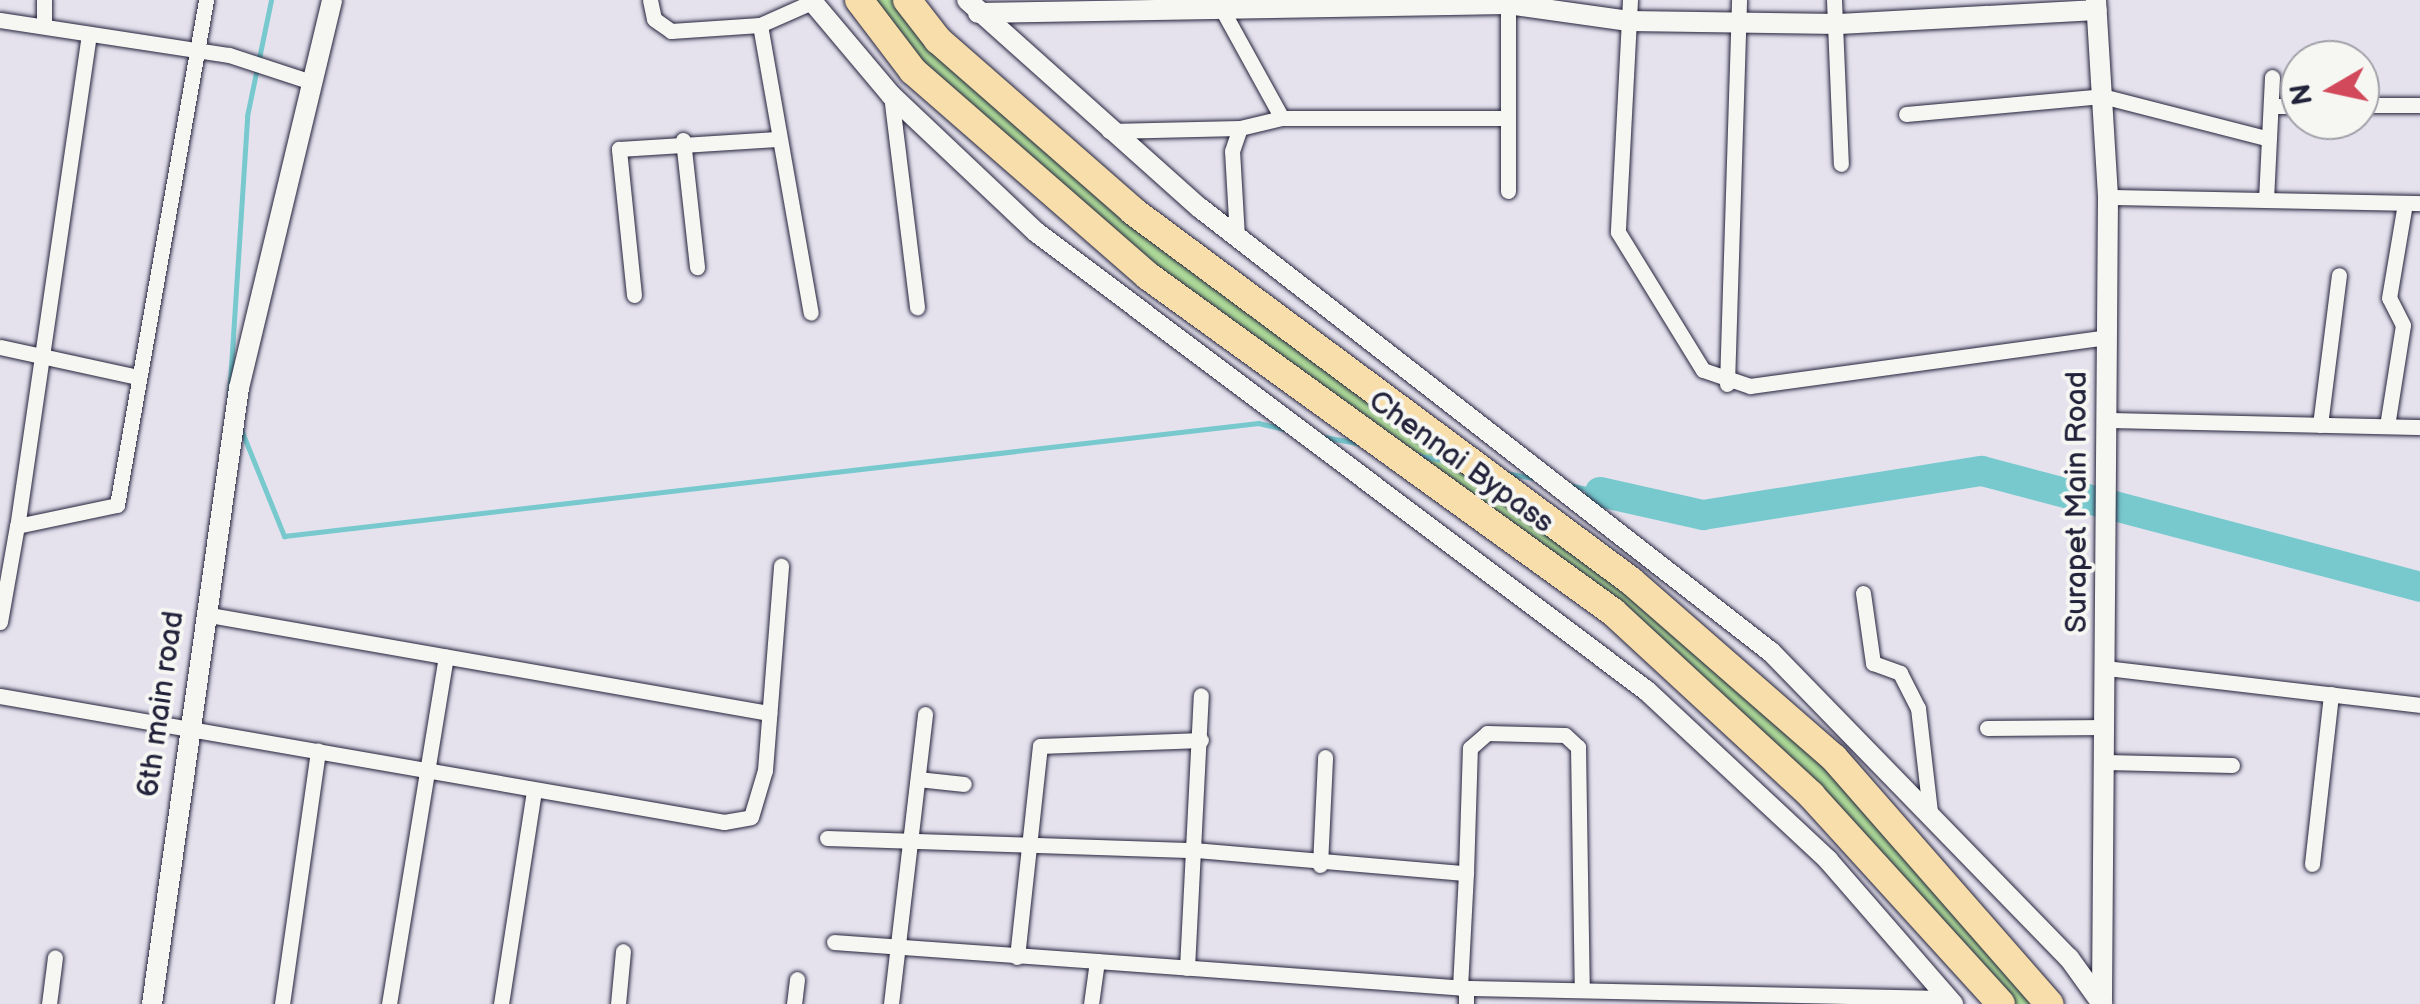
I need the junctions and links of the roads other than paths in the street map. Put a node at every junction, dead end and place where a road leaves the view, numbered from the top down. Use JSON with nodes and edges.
{"nodes":[{"id":1,"x":44,"y":0,"type":"edge"},
{"id":2,"x":206,"y":0,"type":"edge"},
{"id":3,"x":332,"y":0,"type":"edge"},
{"id":4,"x":650,"y":0,"type":"edge"},
{"id":5,"x":859,"y":0,"type":"edge"},
{"id":6,"x":908,"y":0,"type":"edge"},
{"id":7,"x":1739,"y":0,"type":"edge"},
{"id":8,"x":1834,"y":0,"type":"edge"},
{"id":9,"x":811,"y":1,"type":"edge"},
{"id":10,"x":1433,"y":2,"type":"edge"},
{"id":11,"x":1508,"y":2,"type":"edge"},
{"id":12,"x":1219,"y":4,"type":"edge"},
{"id":13,"x":2096,"y":5,"type":"edge"},
{"id":14,"x":973,"y":7,"type":"edge"},
{"id":15,"x":1629,"y":10,"type":"edge"},
{"id":16,"x":0,"y":20,"type":"edge"},
{"id":17,"x":1739,"y":24,"type":"junction"},
{"id":18,"x":1839,"y":24,"type":"junction"},
{"id":19,"x":44,"y":25,"type":"junction"},
{"id":20,"x":760,"y":26,"type":"junction"},
{"id":21,"x":89,"y":34,"type":"junction"},
{"id":22,"x":202,"y":51,"type":"junction"},
{"id":23,"x":2272,"y":77,"type":"dead end"},
{"id":24,"x":311,"y":82,"type":"junction"},
{"id":25,"x":891,"y":95,"type":"junction"},
{"id":26,"x":2102,"y":96,"type":"junction"},
{"id":27,"x":2420,"y":105,"type":"edge"},
{"id":28,"x":2271,"y":106,"type":"junction"},
{"id":29,"x":2280,"y":106,"type":"edge"},
{"id":30,"x":2380,"y":106,"type":"edge"},
{"id":31,"x":1906,"y":114,"type":"dead end"},
{"id":32,"x":1282,"y":118,"type":"junction"},
{"id":33,"x":1507,"y":118,"type":"junction"},
{"id":34,"x":1240,"y":128,"type":"junction"},
{"id":35,"x":1109,"y":131,"type":"junction"},
{"id":36,"x":2269,"y":138,"type":"junction"},
{"id":37,"x":777,"y":139,"type":"junction"},
{"id":38,"x":683,"y":140,"type":"junction"},
{"id":39,"x":1841,"y":164,"type":"dead end"},
{"id":40,"x":1508,"y":191,"type":"dead end"},
{"id":41,"x":2108,"y":198,"type":"junction"},
{"id":42,"x":2266,"y":200,"type":"junction"},
{"id":43,"x":2412,"y":203,"type":"edge"},
{"id":44,"x":1238,"y":237,"type":"junction"},
{"id":45,"x":697,"y":267,"type":"dead end"},
{"id":46,"x":2339,"y":275,"type":"dead end"},
{"id":47,"x":634,"y":295,"type":"dead end"},
{"id":48,"x":916,"y":306,"type":"dead end"},
{"id":49,"x":811,"y":313,"type":"dead end"},
{"id":50,"x":2107,"y":337,"type":"junction"},
{"id":51,"x":0,"y":347,"type":"edge"},
{"id":52,"x":37,"y":356,"type":"junction"},
{"id":53,"x":138,"y":377,"type":"junction"},
{"id":54,"x":1727,"y":384,"type":"junction"},
{"id":55,"x":2107,"y":420,"type":"junction"},
{"id":56,"x":2320,"y":425,"type":"junction"},
{"id":57,"x":2387,"y":426,"type":"junction"},
{"id":58,"x":2420,"y":428,"type":"edge"},
{"id":59,"x":17,"y":526,"type":"junction"},
{"id":60,"x":781,"y":566,"type":"dead end"},
{"id":61,"x":1863,"y":593,"type":"dead end"},
{"id":62,"x":204,"y":614,"type":"junction"},
{"id":63,"x":0,"y":622,"type":"edge"},
{"id":64,"x":446,"y":657,"type":"junction"},
{"id":65,"x":2106,"y":668,"type":"junction"},
{"id":66,"x":2330,"y":694,"type":"junction"},
{"id":67,"x":0,"y":696,"type":"edge"},
{"id":68,"x":1201,"y":696,"type":"dead end"},
{"id":69,"x":2420,"y":705,"type":"edge"},
{"id":70,"x":769,"y":713,"type":"junction"},
{"id":71,"x":925,"y":714,"type":"dead end"},
{"id":72,"x":186,"y":724,"type":"junction"},
{"id":73,"x":2106,"y":727,"type":"junction"},
{"id":74,"x":1987,"y":728,"type":"dead end"},
{"id":75,"x":1201,"y":740,"type":"junction"},
{"id":76,"x":318,"y":751,"type":"junction"},
{"id":77,"x":1326,"y":758,"type":"dead end"},
{"id":78,"x":2106,"y":762,"type":"junction"},
{"id":79,"x":2232,"y":765,"type":"dead end"},
{"id":80,"x":432,"y":771,"type":"junction"},
{"id":81,"x":918,"y":780,"type":"junction"},
{"id":82,"x":964,"y":784,"type":"dead end"},
{"id":83,"x":534,"y":791,"type":"junction"},
{"id":84,"x":1930,"y":811,"type":"junction"},
{"id":85,"x":828,"y":838,"type":"dead end"},
{"id":86,"x":909,"y":842,"type":"junction"},
{"id":87,"x":1195,"y":850,"type":"junction"},
{"id":88,"x":1030,"y":852,"type":"junction"},
{"id":89,"x":2312,"y":864,"type":"dead end"},
{"id":90,"x":1320,"y":865,"type":"junction"},
{"id":91,"x":1466,"y":873,"type":"junction"},
{"id":92,"x":834,"y":942,"type":"dead end"},
{"id":93,"x":900,"y":948,"type":"junction"},
{"id":94,"x":623,"y":951,"type":"dead end"},
{"id":95,"x":1017,"y":956,"type":"junction"},
{"id":96,"x":55,"y":957,"type":"dead end"},
{"id":97,"x":1097,"y":961,"type":"junction"},
{"id":98,"x":1187,"y":968,"type":"junction"},
{"id":99,"x":798,"y":979,"type":"dead end"},
{"id":100,"x":1582,"y":990,"type":"junction"},
{"id":101,"x":1464,"y":993,"type":"edge"},
{"id":102,"x":1692,"y":998,"type":"edge"},
{"id":103,"x":1950,"y":1001,"type":"edge"},
{"id":104,"x":49,"y":1004,"type":"edge"},
{"id":105,"x":152,"y":1004,"type":"edge"},
{"id":106,"x":282,"y":1004,"type":"edge"},
{"id":107,"x":389,"y":1004,"type":"edge"},
{"id":108,"x":501,"y":1004,"type":"edge"},
{"id":109,"x":618,"y":1004,"type":"edge"},
{"id":110,"x":794,"y":1004,"type":"edge"},
{"id":111,"x":891,"y":1004,"type":"edge"},
{"id":112,"x":1091,"y":1004,"type":"edge"},
{"id":113,"x":2001,"y":1004,"type":"edge"},
{"id":114,"x":2048,"y":1004,"type":"edge"},
{"id":115,"x":2102,"y":1004,"type":"edge"}],
"edges":[{"from":1,"to":19,"type":"street"},
{"from":2,"to":22,"type":"street"},
{"from":3,"to":24,"type":"street"},
{"from":4,"to":20,"type":"street"},
{"from":5,"to":113,"type":"highway","name":"Chennai Bypass"},
{"from":6,"to":114,"type":"highway","name":"Chennai Bypass"},
{"from":7,"to":17,"type":"street"},
{"from":8,"to":18,"type":"street"},
{"from":9,"to":20,"type":"street"},
{"from":9,"to":25,"type":"street"},
{"from":10,"to":11,"type":"street"},
{"from":10,"to":12,"type":"street"},
{"from":11,"to":15,"type":"street"},
{"from":11,"to":33,"type":"street"},
{"from":12,"to":14,"type":"street"},
{"from":12,"to":32,"type":"street"},
{"from":13,"to":18,"type":"street"},
{"from":13,"to":26,"type":"street","name":"Surapet Main Road"},
{"from":14,"to":35,"type":"street"},
{"from":15,"to":17,"type":"street"},
{"from":15,"to":54,"type":"street"},
{"from":16,"to":19,"type":"street"},
{"from":17,"to":18,"type":"street"},
{"from":17,"to":54,"type":"street"},
{"from":18,"to":39,"type":"street"},
{"from":19,"to":21,"type":"street"},
{"from":20,"to":37,"type":"street"},
{"from":21,"to":22,"type":"street"},
{"from":21,"to":52,"type":"street"},
{"from":22,"to":24,"type":"street"},
{"from":22,"to":53,"type":"street"},
{"from":23,"to":28,"type":"street"},
{"from":24,"to":62,"type":"street","name":"6th main road"},
{"from":25,"to":48,"type":"street"},
{"from":25,"to":103,"type":"street"},
{"from":26,"to":31,"type":"street"},
{"from":26,"to":36,"type":"street"},
{"from":26,"to":41,"type":"street","name":"Surapet Main Road"},
{"from":27,"to":30,"type":"street"},
{"from":28,"to":29,"type":"street"},
{"from":28,"to":36,"type":"street"},
{"from":32,"to":33,"type":"street"},
{"from":32,"to":34,"type":"street"},
{"from":33,"to":40,"type":"street"},
{"from":34,"to":35,"type":"street"},
{"from":34,"to":44,"type":"street"},
{"from":35,"to":44,"type":"street"},
{"from":36,"to":42,"type":"street"},
{"from":37,"to":38,"type":"street"},
{"from":37,"to":49,"type":"street"},
{"from":38,"to":45,"type":"street"},
{"from":38,"to":47,"type":"street"},
{"from":41,"to":42,"type":"street"},
{"from":41,"to":50,"type":"street","name":"Surapet Main Road"},
{"from":42,"to":43,"type":"street"},
{"from":43,"to":57,"type":"street"},
{"from":44,"to":84,"type":"street"},
{"from":46,"to":56,"type":"street"},
{"from":50,"to":54,"type":"street"},
{"from":50,"to":55,"type":"street","name":"Surapet Main Road"},
{"from":51,"to":52,"type":"street"},
{"from":52,"to":53,"type":"street"},
{"from":52,"to":59,"type":"street"},
{"from":53,"to":59,"type":"street"},
{"from":55,"to":56,"type":"street"},
{"from":55,"to":65,"type":"street","name":"Surapet Main Road"},
{"from":56,"to":57,"type":"street"},
{"from":57,"to":58,"type":"street"},
{"from":59,"to":63,"type":"street"},
{"from":60,"to":70,"type":"street"},
{"from":61,"to":84,"type":"street"},
{"from":62,"to":64,"type":"street"},
{"from":62,"to":72,"type":"street","name":"6th main road"},
{"from":64,"to":70,"type":"street"},
{"from":64,"to":80,"type":"street"},
{"from":65,"to":66,"type":"street"},
{"from":65,"to":73,"type":"street","name":"Surapet Main Road"},
{"from":66,"to":69,"type":"street"},
{"from":66,"to":89,"type":"street"},
{"from":67,"to":72,"type":"street"},
{"from":68,"to":75,"type":"street"},
{"from":70,"to":83,"type":"street"},
{"from":71,"to":81,"type":"street"},
{"from":72,"to":76,"type":"street"},
{"from":72,"to":105,"type":"street","name":"6th main road"},
{"from":73,"to":74,"type":"street"},
{"from":73,"to":78,"type":"street","name":"Surapet Main Road"},
{"from":75,"to":87,"type":"street"},
{"from":75,"to":88,"type":"street"},
{"from":76,"to":80,"type":"street"},
{"from":76,"to":106,"type":"street"},
{"from":77,"to":90,"type":"street"},
{"from":78,"to":79,"type":"street"},
{"from":78,"to":115,"type":"street","name":"Surapet Main Road"},
{"from":80,"to":83,"type":"street"},
{"from":80,"to":107,"type":"street"},
{"from":81,"to":82,"type":"street"},
{"from":81,"to":86,"type":"street"},
{"from":83,"to":108,"type":"street"},
{"from":84,"to":115,"type":"street"},
{"from":85,"to":86,"type":"street"},
{"from":86,"to":88,"type":"street"},
{"from":86,"to":93,"type":"street"},
{"from":87,"to":88,"type":"street"},
{"from":87,"to":90,"type":"street"},
{"from":87,"to":98,"type":"street"},
{"from":88,"to":95,"type":"street"},
{"from":90,"to":91,"type":"street"},
{"from":91,"to":100,"type":"street"},
{"from":91,"to":101,"type":"street"},
{"from":92,"to":93,"type":"street"},
{"from":93,"to":95,"type":"street"},
{"from":93,"to":111,"type":"street"},
{"from":94,"to":109,"type":"street"},
{"from":95,"to":97,"type":"street"},
{"from":96,"to":104,"type":"street"},
{"from":97,"to":98,"type":"street"},
{"from":97,"to":112,"type":"street"},
{"from":98,"to":101,"type":"street"},
{"from":99,"to":110,"type":"street"},
{"from":100,"to":101,"type":"street"},
{"from":100,"to":102,"type":"street"},
{"from":102,"to":103,"type":"street"}]}
